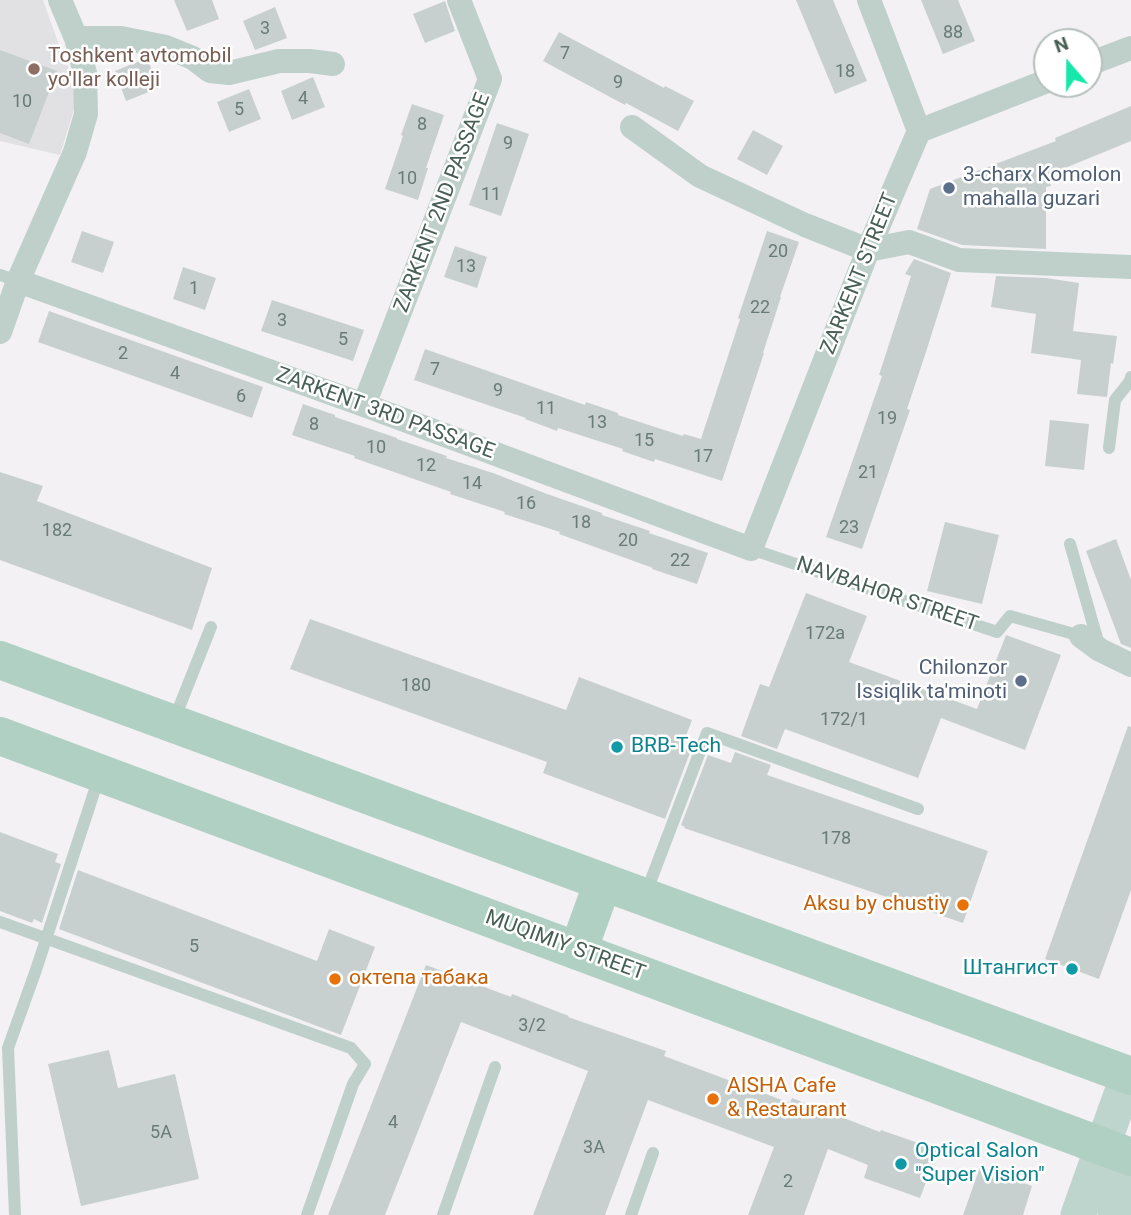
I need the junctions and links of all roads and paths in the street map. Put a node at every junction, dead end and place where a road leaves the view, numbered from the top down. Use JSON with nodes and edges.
{"nodes":[{"id":1,"x":60,"y":0,"type":"edge"},
{"id":2,"x":459,"y":0,"type":"edge"},
{"id":3,"x":869,"y":0,"type":"edge"},
{"id":4,"x":76,"y":38,"type":"junction"},
{"id":5,"x":1131,"y":48,"type":"edge"},
{"id":6,"x":1103,"y":59,"type":"edge"},
{"id":7,"x":333,"y":64,"type":"dead end"},
{"id":8,"x":1033,"y":86,"type":"edge"},
{"id":9,"x":632,"y":127,"type":"dead end"},
{"id":10,"x":919,"y":131,"type":"junction"},
{"id":11,"x":868,"y":250,"type":"junction"},
{"id":12,"x":1131,"y":267,"type":"edge"},
{"id":13,"x":9,"y":278,"type":"edge"},
{"id":14,"x":0,"y":332,"type":"edge"},
{"id":15,"x":1131,"y":377,"type":"edge"},
{"id":16,"x":364,"y":405,"type":"junction"},
{"id":17,"x":1109,"y":448,"type":"dead end"},
{"id":18,"x":1070,"y":544,"type":"dead end"},
{"id":19,"x":751,"y":549,"type":"junction"},
{"id":20,"x":211,"y":627,"type":"dead end"},
{"id":21,"x":1091,"y":643,"type":"junction"},
{"id":22,"x":0,"y":660,"type":"edge"},
{"id":23,"x":1131,"y":665,"type":"edge"},
{"id":24,"x":173,"y":724,"type":"junction"},
{"id":25,"x":0,"y":736,"type":"edge"},
{"id":26,"x":101,"y":773,"type":"junction"},
{"id":27,"x":918,"y":809,"type":"dead end"},
{"id":28,"x":603,"y":882,"type":"junction"},
{"id":29,"x":644,"y":897,"type":"junction"},
{"id":30,"x":0,"y":922,"type":"edge"},
{"id":31,"x":46,"y":939,"type":"junction"},
{"id":32,"x":578,"y":951,"type":"junction"},
{"id":33,"x":495,"y":1067,"type":"dead end"},
{"id":34,"x":1130,"y":1071,"type":"edge"},
{"id":35,"x":1131,"y":1114,"type":"edge"},
{"id":36,"x":653,"y":1153,"type":"dead end"},
{"id":37,"x":1122,"y":1158,"type":"edge"},
{"id":38,"x":15,"y":1215,"type":"edge"},
{"id":39,"x":307,"y":1215,"type":"edge"},
{"id":40,"x":443,"y":1215,"type":"edge"},
{"id":41,"x":631,"y":1215,"type":"edge"},
{"id":42,"x":1078,"y":1215,"type":"edge"},
{"id":43,"x":1115,"y":1215,"type":"edge"}],
"edges":[{"from":1,"to":4,"type":"street"},
{"from":2,"to":16,"type":"street","name":"ZARKENT 2ND PASSAGE"},
{"from":3,"to":10,"type":"street"},
{"from":4,"to":7,"type":"street"},
{"from":4,"to":13,"type":"street"},
{"from":5,"to":6,"type":"street"},
{"from":8,"to":10,"type":"street"},
{"from":9,"to":11,"type":"street"},
{"from":10,"to":11,"type":"street","name":"ZARKENT STREET"},
{"from":11,"to":12,"type":"street"},
{"from":11,"to":19,"type":"street","name":"ZARKENT STREET"},
{"from":13,"to":14,"type":"street"},
{"from":13,"to":16,"type":"street","name":"ZARKENT 3RD PASSAGE"},
{"from":15,"to":17,"type":"lane"},
{"from":16,"to":19,"type":"street","name":"ZARKENT 3RD PASSAGE"},
{"from":18,"to":21,"type":"lane"},
{"from":19,"to":21,"type":"lane","name":"NAVBAHOR STREET"},
{"from":20,"to":24,"type":"lane"},
{"from":21,"to":23,"type":"street","name":"NAVBAHOR STREET"},
{"from":22,"to":24,"type":"main road"},
{"from":24,"to":28,"type":"main road"},
{"from":25,"to":26,"type":"main road","name":"MUQIMIY STREET"},
{"from":26,"to":31,"type":"lane"},
{"from":26,"to":32,"type":"main road","name":"MUQIMIY STREET"},
{"from":27,"to":29,"type":"lane"},
{"from":28,"to":29,"type":"main road"},
{"from":28,"to":32,"type":"main road"},
{"from":29,"to":34,"type":"main road"},
{"from":30,"to":31,"type":"lane"},
{"from":31,"to":38,"type":"lane"},
{"from":31,"to":39,"type":"lane"},
{"from":32,"to":37,"type":"main road","name":"MUQIMIY STREET"},
{"from":33,"to":40,"type":"lane"},
{"from":34,"to":35,"type":"main road"},
{"from":34,"to":37,"type":"main road"},
{"from":36,"to":41,"type":"lane"},
{"from":37,"to":42,"type":"main road"},
{"from":37,"to":43,"type":"main road"}]}
